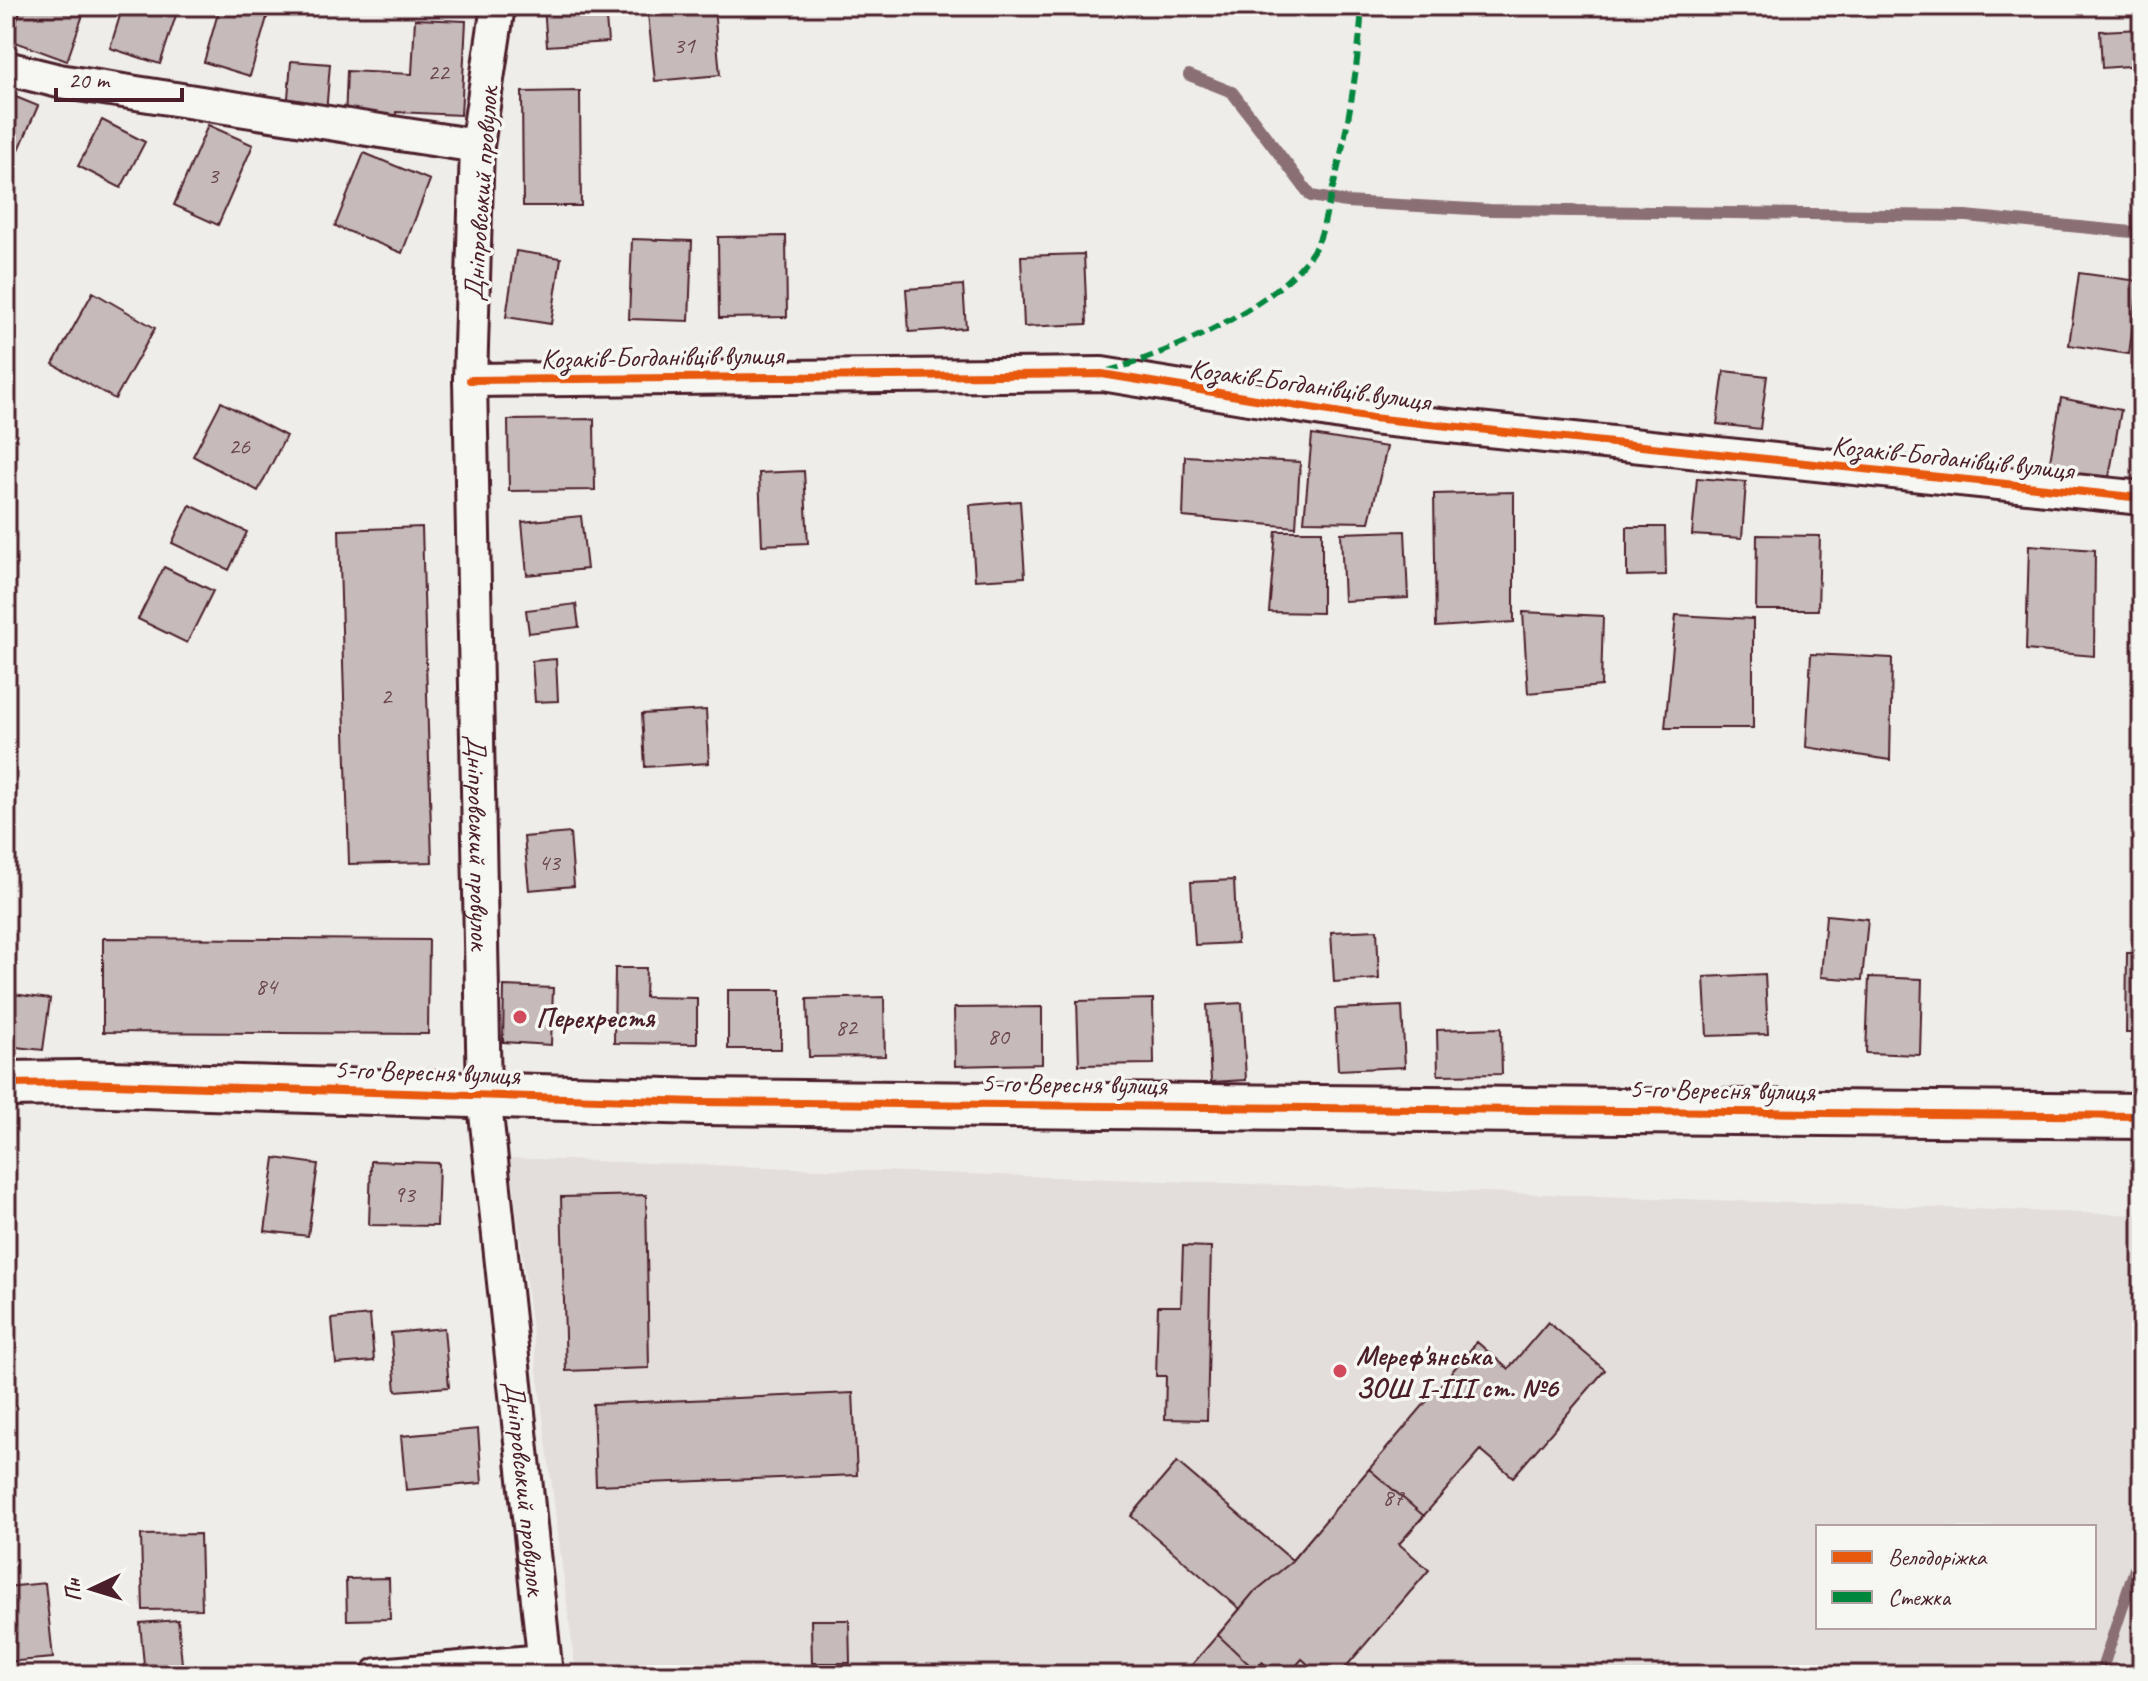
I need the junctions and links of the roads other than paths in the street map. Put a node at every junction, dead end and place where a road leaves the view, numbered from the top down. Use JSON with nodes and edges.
{"nodes":[{"id":1,"x":498,"y":6,"type":"edge"},
{"id":2,"x":6,"y":68,"type":"edge"},
{"id":3,"x":477,"y":146,"type":"junction"},
{"id":4,"x":470,"y":380,"type":"junction"},
{"id":5,"x":2142,"y":498,"type":"edge"},
{"id":6,"x":6,"y":1084,"type":"edge"},
{"id":7,"x":484,"y":1095,"type":"junction"},
{"id":8,"x":2142,"y":1116,"type":"edge"},
{"id":9,"x":545,"y":1668,"type":"edge"},
{"id":10,"x":378,"y":1675,"type":"edge"}],
"edges":[{"from":1,"to":3,"type":"street","name":"Дніпровський провулок"},
{"from":2,"to":3,"type":"street"},
{"from":3,"to":4,"type":"street","name":"Дніпровський провулок"},
{"from":4,"to":5,"type":"street","name":"Козаків-Богданівців вулиця"},
{"from":4,"to":7,"type":"street","name":"Дніпровський провулок"},
{"from":6,"to":7,"type":"street","name":"5-го Вересня вулиця"},
{"from":7,"to":8,"type":"street","name":"5-го Вересня вулиця"},
{"from":7,"to":9,"type":"street","name":"Дніпровський провулок"},
{"from":9,"to":10,"type":"street"}]}
